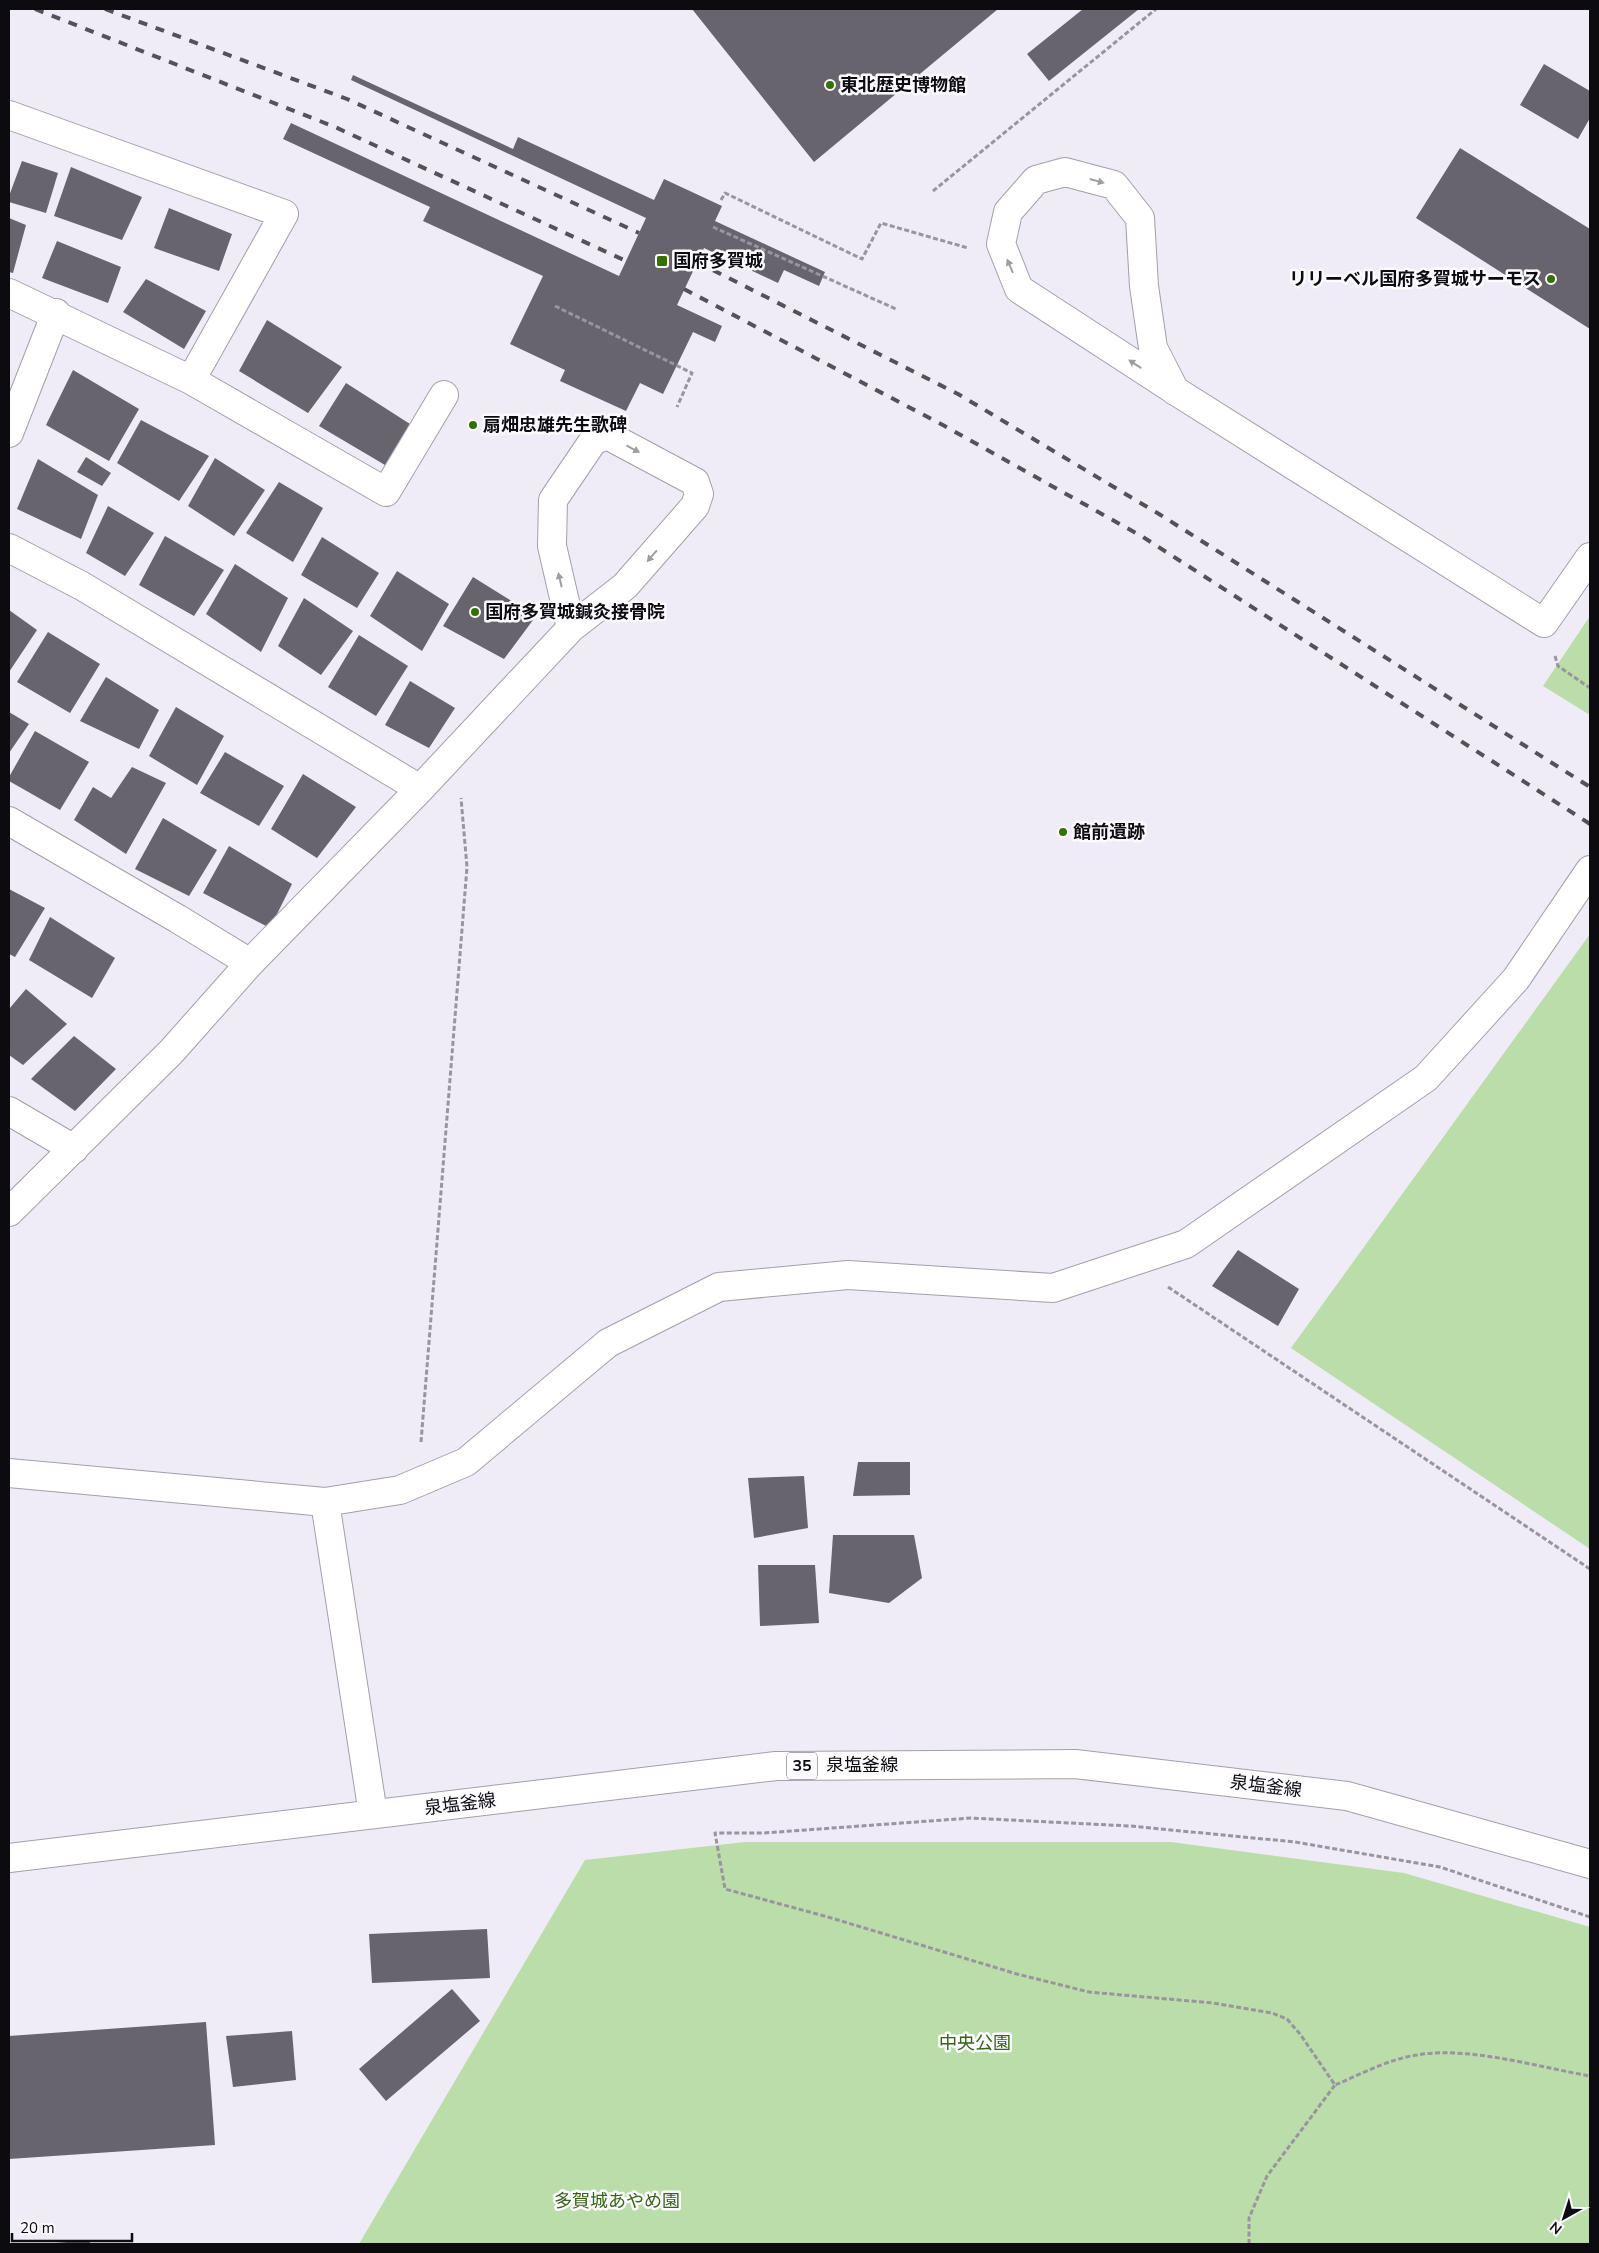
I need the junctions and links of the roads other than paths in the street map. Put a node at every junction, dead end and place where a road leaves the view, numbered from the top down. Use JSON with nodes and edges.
{"nodes":[{"id":1,"x":9,"y":114,"type":"edge"},
{"id":2,"x":9,"y":293,"type":"edge"},
{"id":3,"x":56,"y":314,"type":"junction"},
{"id":4,"x":191,"y":380,"type":"junction"},
{"id":5,"x":1176,"y":391,"type":"junction"},
{"id":6,"x":444,"y":395,"type":"dead end"},
{"id":7,"x":9,"y":433,"type":"edge"},
{"id":8,"x":9,"y":548,"type":"edge"},
{"id":9,"x":1590,"y":557,"type":"edge"},
{"id":10,"x":571,"y":628,"type":"junction"},
{"id":11,"x":420,"y":788,"type":"junction"},
{"id":12,"x":9,"y":821,"type":"edge"},
{"id":13,"x":1590,"y":870,"type":"edge"},
{"id":14,"x":250,"y":963,"type":"junction"},
{"id":15,"x":9,"y":1111,"type":"edge"},
{"id":16,"x":74,"y":1149,"type":"junction"},
{"id":17,"x":9,"y":1212,"type":"edge"},
{"id":18,"x":9,"y":1473,"type":"edge"},
{"id":19,"x":325,"y":1502,"type":"junction"},
{"id":20,"x":373,"y":1814,"type":"junction"},
{"id":21,"x":9,"y":1858,"type":"edge"},
{"id":22,"x":1590,"y":1864,"type":"edge"}],
"edges":[{"from":1,"to":4,"type":"street"},
{"from":2,"to":3,"type":"street"},
{"from":3,"to":4,"type":"street"},
{"from":3,"to":7,"type":"street"},
{"from":4,"to":6,"type":"street"},
{"from":5,"to":5,"type":"street","one_way":true},
{"from":5,"to":9,"type":"street"},
{"from":8,"to":11,"type":"street"},
{"from":10,"to":10,"type":"street","one_way":true},
{"from":10,"to":11,"type":"street"},
{"from":11,"to":14,"type":"street"},
{"from":12,"to":14,"type":"street"},
{"from":13,"to":19,"type":"street"},
{"from":14,"to":16,"type":"street"},
{"from":15,"to":16,"type":"street"},
{"from":16,"to":17,"type":"street"},
{"from":18,"to":19,"type":"street"},
{"from":19,"to":20,"type":"street"},
{"from":20,"to":21,"type":"street","name":"泉塩釜線","number":"35"},
{"from":20,"to":22,"type":"street","name":"泉塩釜線","number":"35"}]}
